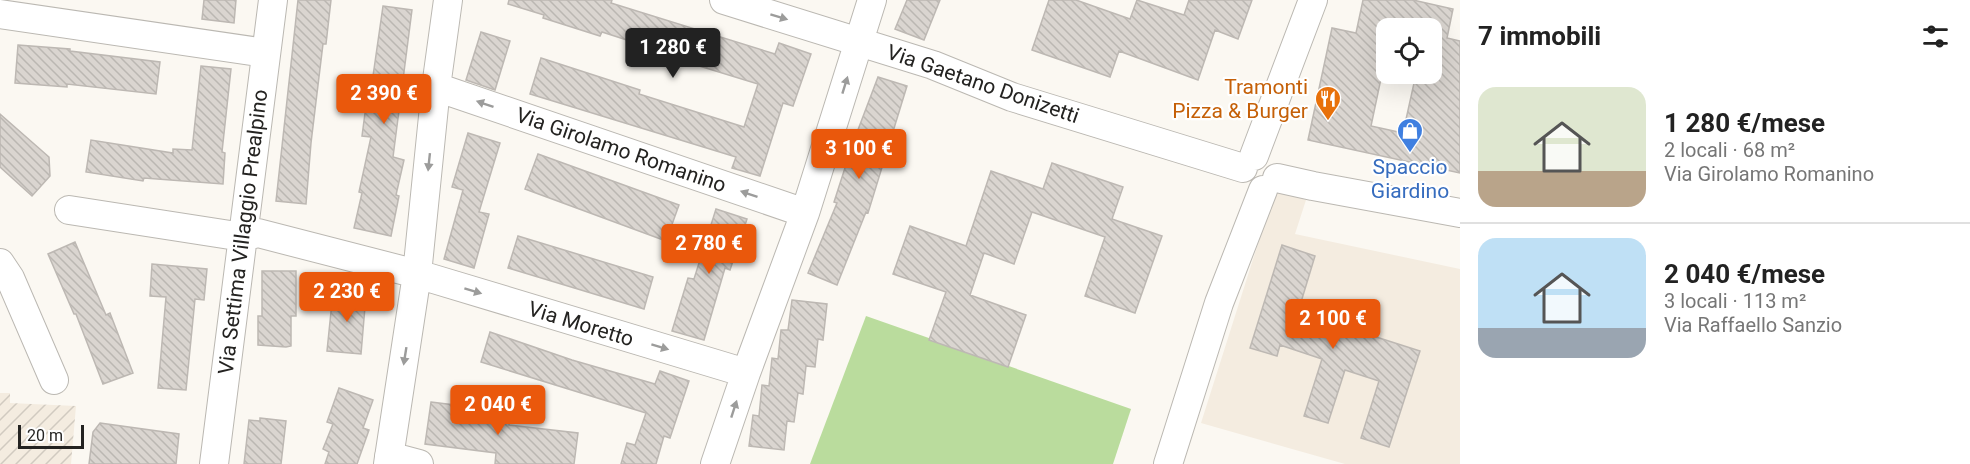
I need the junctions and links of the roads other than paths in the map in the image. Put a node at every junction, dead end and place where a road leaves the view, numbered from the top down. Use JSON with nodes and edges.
{"nodes":[{"id":1,"x":273,"y":0,"type":"edge"},
{"id":2,"x":448,"y":0,"type":"edge"},
{"id":3,"x":723,"y":0,"type":"edge"},
{"id":4,"x":872,"y":0,"type":"edge"},
{"id":5,"x":1312,"y":4,"type":"edge"},
{"id":6,"x":0,"y":14,"type":"edge"},
{"id":7,"x":859,"y":42,"type":"junction"},
{"id":8,"x":266,"y":53,"type":"junction"},
{"id":9,"x":436,"y":87,"type":"junction"},
{"id":10,"x":1259,"y":172,"type":"junction"},
{"id":11,"x":69,"y":210,"type":"dead end"},
{"id":12,"x":805,"y":213,"type":"junction"},
{"id":13,"x":1460,"y":213,"type":"edge"},
{"id":14,"x":243,"y":237,"type":"junction"},
{"id":15,"x":0,"y":263,"type":"edge"},
{"id":16,"x":417,"y":274,"type":"junction"},
{"id":17,"x":746,"y":373,"type":"junction"},
{"id":18,"x":54,"y":380,"type":"dead end"},
{"id":19,"x":389,"y":460,"type":"edge"},
{"id":20,"x":214,"y":464,"type":"edge"},
{"id":21,"x":419,"y":464,"type":"edge"},
{"id":22,"x":715,"y":464,"type":"edge"},
{"id":23,"x":1168,"y":464,"type":"edge"}],
"edges":[{"from":1,"to":8,"type":"street","name":"Via Settima Villaggio Prealpino"},
{"from":2,"to":9,"type":"street"},
{"from":3,"to":7,"type":"street","name":"Via Gaetano Donizetti","one_way":true},
{"from":4,"to":7,"type":"street"},
{"from":5,"to":10,"type":"street"},
{"from":6,"to":8,"type":"street"},
{"from":7,"to":10,"type":"street","name":"Via Gaetano Donizetti"},
{"from":12,"to":7,"type":"street","one_way":true},
{"from":8,"to":14,"type":"street","name":"Via Settima Villaggio Prealpino"},
{"from":12,"to":9,"type":"street","name":"Via Girolamo Romanino","one_way":true},
{"from":9,"to":16,"type":"street","one_way":true},
{"from":10,"to":13,"type":"street","name":"Via Gaetano Donizetti"},
{"from":10,"to":23,"type":"street"},
{"from":11,"to":14,"type":"street","name":"Via Moretto"},
{"from":12,"to":17,"type":"street"},
{"from":14,"to":16,"type":"street","name":"Via Moretto"},
{"from":14,"to":20,"type":"street","name":"Via Settima Villaggio Prealpino"},
{"from":15,"to":18,"type":"street"},
{"from":16,"to":17,"type":"street","name":"Via Moretto","one_way":true},
{"from":16,"to":19,"type":"street","one_way":true},
{"from":22,"to":17,"type":"street","one_way":true},
{"from":19,"to":21,"type":"street"}]}
